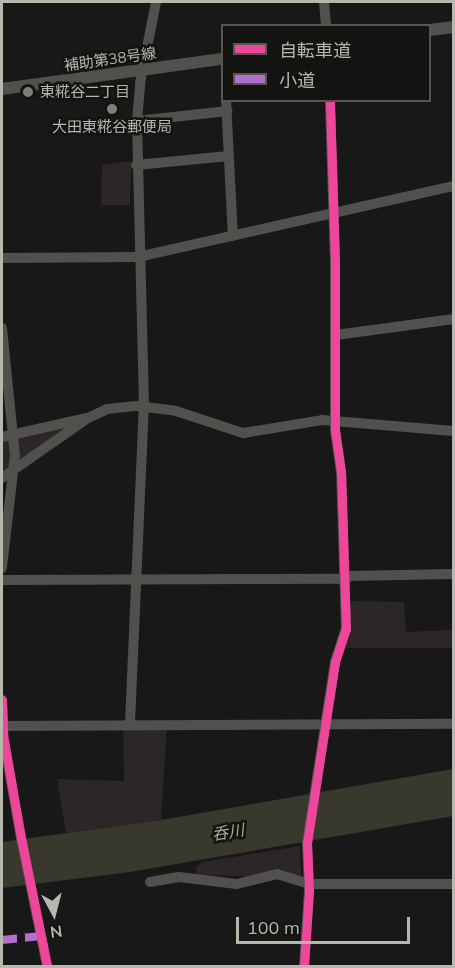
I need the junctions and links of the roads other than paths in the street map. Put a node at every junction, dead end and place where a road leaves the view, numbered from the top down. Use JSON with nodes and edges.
{"nodes":[{"id":1,"x":156,"y":2,"type":"edge"},
{"id":2,"x":324,"y":2,"type":"edge"},
{"id":3,"x":326,"y":24,"type":"edge"},
{"id":4,"x":453,"y":27,"type":"edge"},
{"id":5,"x":431,"y":30,"type":"edge"},
{"id":6,"x":221,"y":59,"type":"edge"},
{"id":7,"x":142,"y":70,"type":"junction"},
{"id":8,"x":2,"y":89,"type":"edge"},
{"id":9,"x":330,"y":102,"type":"edge"},
{"id":10,"x":226,"y":106,"type":"edge"},
{"id":11,"x":137,"y":121,"type":"junction"},
{"id":12,"x":229,"y":156,"type":"junction"},
{"id":13,"x":136,"y":165,"type":"junction"},
{"id":14,"x":453,"y":186,"type":"edge"},
{"id":15,"x":334,"y":213,"type":"junction"},
{"id":16,"x":233,"y":236,"type":"junction"},
{"id":17,"x":138,"y":257,"type":"junction"},
{"id":18,"x":2,"y":258,"type":"edge"},
{"id":19,"x":453,"y":319,"type":"edge"},
{"id":20,"x":2,"y":327,"type":"edge"},
{"id":21,"x":336,"y":335,"type":"junction"},
{"id":22,"x":144,"y":407,"type":"junction"},
{"id":23,"x":88,"y":418,"type":"junction"},
{"id":24,"x":336,"y":421,"type":"junction"},
{"id":25,"x":453,"y":431,"type":"edge"},
{"id":26,"x":15,"y":435,"type":"junction"},
{"id":27,"x":2,"y":437,"type":"edge"},
{"id":28,"x":12,"y":471,"type":"junction"},
{"id":29,"x":2,"y":478,"type":"edge"},
{"id":30,"x":2,"y":568,"type":"edge"},
{"id":31,"x":453,"y":574,"type":"edge"},
{"id":32,"x":347,"y":577,"type":"junction"},
{"id":33,"x":137,"y":579,"type":"junction"},
{"id":34,"x":2,"y":580,"type":"edge"},
{"id":35,"x":2,"y":700,"type":"edge"},
{"id":36,"x":130,"y":723,"type":"junction"},
{"id":37,"x":324,"y":724,"type":"junction"},
{"id":38,"x":453,"y":724,"type":"edge"},
{"id":39,"x":2,"y":726,"type":"edge"},
{"id":40,"x":150,"y":882,"type":"dead end"},
{"id":41,"x":309,"y":884,"type":"junction"},
{"id":42,"x":453,"y":884,"type":"edge"},
{"id":43,"x":47,"y":966,"type":"edge"},
{"id":44,"x":304,"y":966,"type":"edge"}],
"edges":[{"from":1,"to":7,"type":"street"},
{"from":2,"to":3,"type":"street"},
{"from":4,"to":5,"type":"street"},
{"from":6,"to":7,"type":"street","name":"補助第38号線"},
{"from":7,"to":8,"type":"street","name":"補助第38号線"},
{"from":7,"to":11,"type":"street"},
{"from":9,"to":15,"type":"street"},
{"from":10,"to":11,"type":"street"},
{"from":10,"to":12,"type":"street"},
{"from":11,"to":13,"type":"street"},
{"from":12,"to":13,"type":"street"},
{"from":12,"to":16,"type":"street"},
{"from":13,"to":17,"type":"street"},
{"from":14,"to":15,"type":"street"},
{"from":15,"to":16,"type":"street"},
{"from":15,"to":21,"type":"street"},
{"from":16,"to":17,"type":"street"},
{"from":17,"to":18,"type":"street"},
{"from":17,"to":22,"type":"street"},
{"from":19,"to":21,"type":"street"},
{"from":20,"to":26,"type":"street"},
{"from":21,"to":24,"type":"street"},
{"from":22,"to":23,"type":"street"},
{"from":22,"to":24,"type":"street"},
{"from":22,"to":33,"type":"street"},
{"from":23,"to":26,"type":"street"},
{"from":23,"to":28,"type":"street"},
{"from":24,"to":25,"type":"street"},
{"from":24,"to":32,"type":"street"},
{"from":26,"to":27,"type":"street"},
{"from":26,"to":28,"type":"street"},
{"from":28,"to":29,"type":"street"},
{"from":28,"to":30,"type":"street"},
{"from":31,"to":32,"type":"street"},
{"from":32,"to":33,"type":"street"},
{"from":32,"to":37,"type":"street"},
{"from":33,"to":34,"type":"street"},
{"from":33,"to":36,"type":"street"},
{"from":35,"to":39,"type":"street"},
{"from":36,"to":37,"type":"street"},
{"from":36,"to":39,"type":"street"},
{"from":37,"to":38,"type":"street"},
{"from":37,"to":41,"type":"street"},
{"from":39,"to":43,"type":"street"},
{"from":40,"to":41,"type":"street"},
{"from":41,"to":42,"type":"street"},
{"from":41,"to":44,"type":"street"}]}
